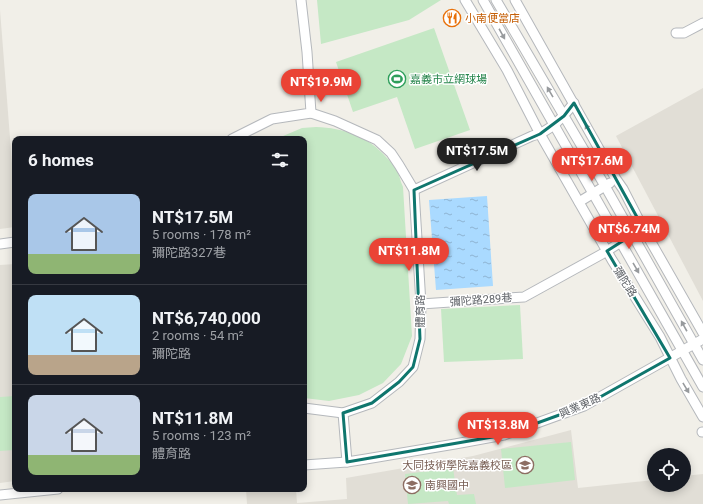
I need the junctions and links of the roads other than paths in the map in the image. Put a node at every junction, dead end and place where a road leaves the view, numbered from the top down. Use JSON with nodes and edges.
{"nodes":[{"id":1,"x":301,"y":0,"type":"edge"},
{"id":2,"x":465,"y":0,"type":"edge"},
{"id":3,"x":482,"y":0,"type":"edge"},
{"id":4,"x":496,"y":0,"type":"edge"},
{"id":5,"x":515,"y":0,"type":"edge"},
{"id":6,"x":703,"y":23,"type":"edge"},
{"id":7,"x":676,"y":33,"type":"dead end"},
{"id":8,"x":574,"y":103,"type":"junction"},
{"id":9,"x":311,"y":113,"type":"junction"},
{"id":10,"x":564,"y":116,"type":"junction"},
{"id":11,"x":553,"y":125,"type":"junction"},
{"id":12,"x":536,"y":135,"type":"junction"},
{"id":13,"x":238,"y":136,"type":"edge"},
{"id":14,"x":616,"y":179,"type":"junction"},
{"id":15,"x":605,"y":186,"type":"junction"},
{"id":16,"x":414,"y":190,"type":"junction"},
{"id":17,"x":593,"y":193,"type":"junction"},
{"id":18,"x":579,"y":202,"type":"junction"},
{"id":19,"x":643,"y":228,"type":"junction"},
{"id":20,"x":632,"y":235,"type":"junction"},
{"id":21,"x":12,"y":242,"type":"edge"},
{"id":22,"x":621,"y":242,"type":"junction"},
{"id":23,"x":0,"y":244,"type":"edge"},
{"id":24,"x":605,"y":253,"type":"junction"},
{"id":25,"x":421,"y":304,"type":"junction"},
{"id":26,"x":703,"y":334,"type":"edge"},
{"id":27,"x":703,"y":339,"type":"edge"},
{"id":28,"x":694,"y":344,"type":"junction"},
{"id":29,"x":682,"y":351,"type":"junction"},
{"id":30,"x":670,"y":358,"type":"junction"},
{"id":31,"x":703,"y":360,"type":"edge"},
{"id":32,"x":703,"y":387,"type":"edge"},
{"id":33,"x":307,"y":408,"type":"edge"},
{"id":34,"x":343,"y":413,"type":"junction"},
{"id":35,"x":703,"y":416,"type":"edge"},
{"id":36,"x":347,"y":462,"type":"junction"},
{"id":37,"x":307,"y":465,"type":"edge"},
{"id":38,"x":29,"y":492,"type":"edge"},
{"id":39,"x":0,"y":495,"type":"edge"}],
"edges":[{"from":1,"to":9,"type":"street"},
{"from":2,"to":12,"type":"street","name":"彌陀路"},
{"from":3,"to":11,"type":"street","name":"彌陀路","one_way":true},
{"from":10,"to":4,"type":"street","one_way":true},
{"from":5,"to":8,"type":"street"},
{"from":6,"to":7,"type":"street"},
{"from":8,"to":10,"type":"street"},
{"from":14,"to":8,"type":"street","one_way":true},
{"from":9,"to":13,"type":"street","name":"體育路"},
{"from":9,"to":16,"type":"street","name":"體育路"},
{"from":10,"to":11,"type":"street"},
{"from":10,"to":15,"type":"street"},
{"from":11,"to":12,"type":"street"},
{"from":11,"to":17,"type":"street","name":"彌陀路"},
{"from":12,"to":16,"type":"street"},
{"from":12,"to":18,"type":"street","name":"彌陀路"},
{"from":14,"to":15,"type":"street"},
{"from":14,"to":19,"type":"street"},
{"from":15,"to":17,"type":"street"},
{"from":15,"to":20,"type":"street"},
{"from":16,"to":25,"type":"street","name":"體育路"},
{"from":17,"to":18,"type":"street"},
{"from":17,"to":22,"type":"street","name":"彌陀路"},
{"from":18,"to":24,"type":"street","name":"彌陀路"},
{"from":19,"to":20,"type":"street","name":"彌陀路289巷"},
{"from":19,"to":26,"type":"street"},
{"from":20,"to":22,"type":"street","name":"彌陀路289巷"},
{"from":28,"to":20,"type":"street","one_way":true},
{"from":21,"to":23,"type":"street"},
{"from":22,"to":24,"type":"street","name":"彌陀路289巷"},
{"from":22,"to":29,"type":"street","name":"彌陀路","one_way":true},
{"from":24,"to":25,"type":"street","name":"彌陀路289巷"},
{"from":24,"to":30,"type":"street","name":"彌陀路"},
{"from":25,"to":34,"type":"street","name":"體育路"},
{"from":27,"to":28,"type":"street","name":"興業東路"},
{"from":28,"to":29,"type":"street","name":"興業東路"},
{"from":28,"to":31,"type":"street"},
{"from":29,"to":30,"type":"street","name":"興業東路"},
{"from":29,"to":32,"type":"street","name":"彌陀路"},
{"from":30,"to":35,"type":"street","name":"彌陀路","one_way":true},
{"from":30,"to":36,"type":"street","name":"興業東路"},
{"from":33,"to":34,"type":"street","name":"體育路"},
{"from":34,"to":36,"type":"street"},
{"from":36,"to":37,"type":"street","name":"興業東路"},
{"from":38,"to":39,"type":"street"}]}
